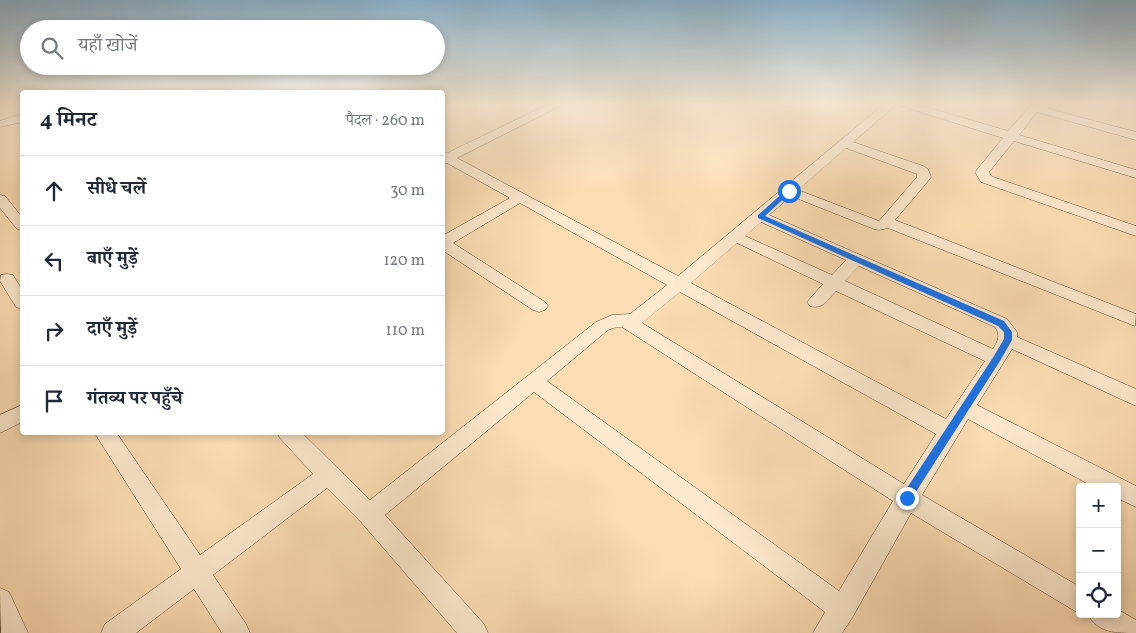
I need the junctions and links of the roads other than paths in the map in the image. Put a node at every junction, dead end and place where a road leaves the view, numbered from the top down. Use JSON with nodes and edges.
{"nodes":[{"id":1,"x":496,"y":134,"type":"edge"},
{"id":2,"x":855,"y":134,"type":"edge"},
{"id":3,"x":1003,"y":134,"type":"edge"},
{"id":4,"x":1013,"y":134,"type":"edge"},
{"id":5,"x":1011,"y":136,"type":"junction"},
{"id":6,"x":843,"y":143,"type":"junction"},
{"id":7,"x":445,"y":158,"type":"edge"},
{"id":8,"x":445,"y":159,"type":"edge"},
{"id":9,"x":1136,"y":174,"type":"edge"},
{"id":10,"x":789,"y":191,"type":"junction"},
{"id":11,"x":521,"y":197,"type":"junction"},
{"id":12,"x":0,"y":199,"type":"edge"},
{"id":13,"x":760,"y":216,"type":"junction"},
{"id":14,"x":886,"y":222,"type":"junction"},
{"id":15,"x":20,"y":224,"type":"edge"},
{"id":16,"x":1136,"y":231,"type":"edge"},
{"id":17,"x":736,"y":237,"type":"junction"},
{"id":18,"x":445,"y":241,"type":"edge"},
{"id":19,"x":445,"y":245,"type":"edge"},
{"id":20,"x":856,"y":259,"type":"junction"},
{"id":21,"x":10,"y":278,"type":"edge"},
{"id":22,"x":833,"y":282,"type":"junction"},
{"id":23,"x":680,"y":284,"type":"junction"},
{"id":24,"x":20,"y":299,"type":"edge"},
{"id":25,"x":816,"y":302,"type":"dead end"},
{"id":26,"x":539,"y":306,"type":"dead end"},
{"id":27,"x":1136,"y":320,"type":"edge"},
{"id":28,"x":627,"y":322,"type":"junction"},
{"id":29,"x":1008,"y":340,"type":"junction"},
{"id":30,"x":997,"y":359,"type":"junction"},
{"id":31,"x":533,"y":381,"type":"junction"},
{"id":32,"x":1136,"y":398,"type":"edge"},
{"id":33,"x":965,"y":408,"type":"junction"},
{"id":34,"x":20,"y":414,"type":"edge"},
{"id":35,"x":0,"y":425,"type":"edge"},
{"id":36,"x":950,"y":431,"type":"junction"},
{"id":37,"x":108,"y":435,"type":"edge"},
{"id":38,"x":290,"y":435,"type":"edge"},
{"id":39,"x":328,"y":475,"type":"junction"},
{"id":40,"x":1109,"y":483,"type":"edge"},
{"id":41,"x":1121,"y":489,"type":"edge"},
{"id":42,"x":1136,"y":497,"type":"edge"},
{"id":43,"x":907,"y":498,"type":"junction"},
{"id":44,"x":368,"y":514,"type":"junction"},
{"id":45,"x":195,"y":573,"type":"junction"},
{"id":46,"x":1076,"y":599,"type":"edge"},
{"id":47,"x":0,"y":601,"type":"edge"},
{"id":48,"x":842,"y":609,"type":"junction"},
{"id":49,"x":1108,"y":618,"type":"edge"},
{"id":50,"x":15,"y":633,"type":"edge"},
{"id":51,"x":114,"y":633,"type":"edge"},
{"id":52,"x":237,"y":633,"type":"edge"},
{"id":53,"x":475,"y":633,"type":"edge"},
{"id":54,"x":826,"y":633,"type":"edge"},
{"id":55,"x":1132,"y":633,"type":"edge"}],
"edges":[{"from":1,"to":7,"type":"street"},
{"from":2,"to":6,"type":"street"},
{"from":3,"to":5,"type":"street"},
{"from":4,"to":5,"type":"street"},
{"from":5,"to":9,"type":"street"},
{"from":5,"to":16,"type":"street"},
{"from":6,"to":10,"type":"street"},
{"from":6,"to":14,"type":"street"},
{"from":8,"to":11,"type":"street"},
{"from":10,"to":13,"type":"street"},
{"from":10,"to":14,"type":"street"},
{"from":11,"to":18,"type":"street"},
{"from":11,"to":23,"type":"street"},
{"from":12,"to":15,"type":"street"},
{"from":13,"to":17,"type":"street"},
{"from":13,"to":20,"type":"street"},
{"from":14,"to":27,"type":"street"},
{"from":17,"to":22,"type":"street"},
{"from":17,"to":23,"type":"street"},
{"from":19,"to":26,"type":"street"},
{"from":20,"to":22,"type":"street"},
{"from":20,"to":29,"type":"street"},
{"from":21,"to":24,"type":"street"},
{"from":22,"to":25,"type":"street"},
{"from":22,"to":30,"type":"street"},
{"from":23,"to":28,"type":"street"},
{"from":23,"to":36,"type":"street"},
{"from":28,"to":31,"type":"street"},
{"from":28,"to":43,"type":"street"},
{"from":29,"to":30,"type":"street"},
{"from":29,"to":32,"type":"street"},
{"from":30,"to":33,"type":"street"},
{"from":31,"to":44,"type":"street"},
{"from":31,"to":48,"type":"street"},
{"from":33,"to":36,"type":"street"},
{"from":33,"to":40,"type":"street"},
{"from":34,"to":35,"type":"street"},
{"from":36,"to":43,"type":"street"},
{"from":37,"to":45,"type":"street"},
{"from":38,"to":39,"type":"street"},
{"from":39,"to":44,"type":"street"},
{"from":39,"to":45,"type":"street"},
{"from":41,"to":42,"type":"street"},
{"from":43,"to":46,"type":"street"},
{"from":43,"to":48,"type":"street"},
{"from":44,"to":53,"type":"street"},
{"from":45,"to":51,"type":"street"},
{"from":45,"to":52,"type":"street"},
{"from":47,"to":50,"type":"street"},
{"from":48,"to":54,"type":"street"},
{"from":49,"to":55,"type":"street"}]}
